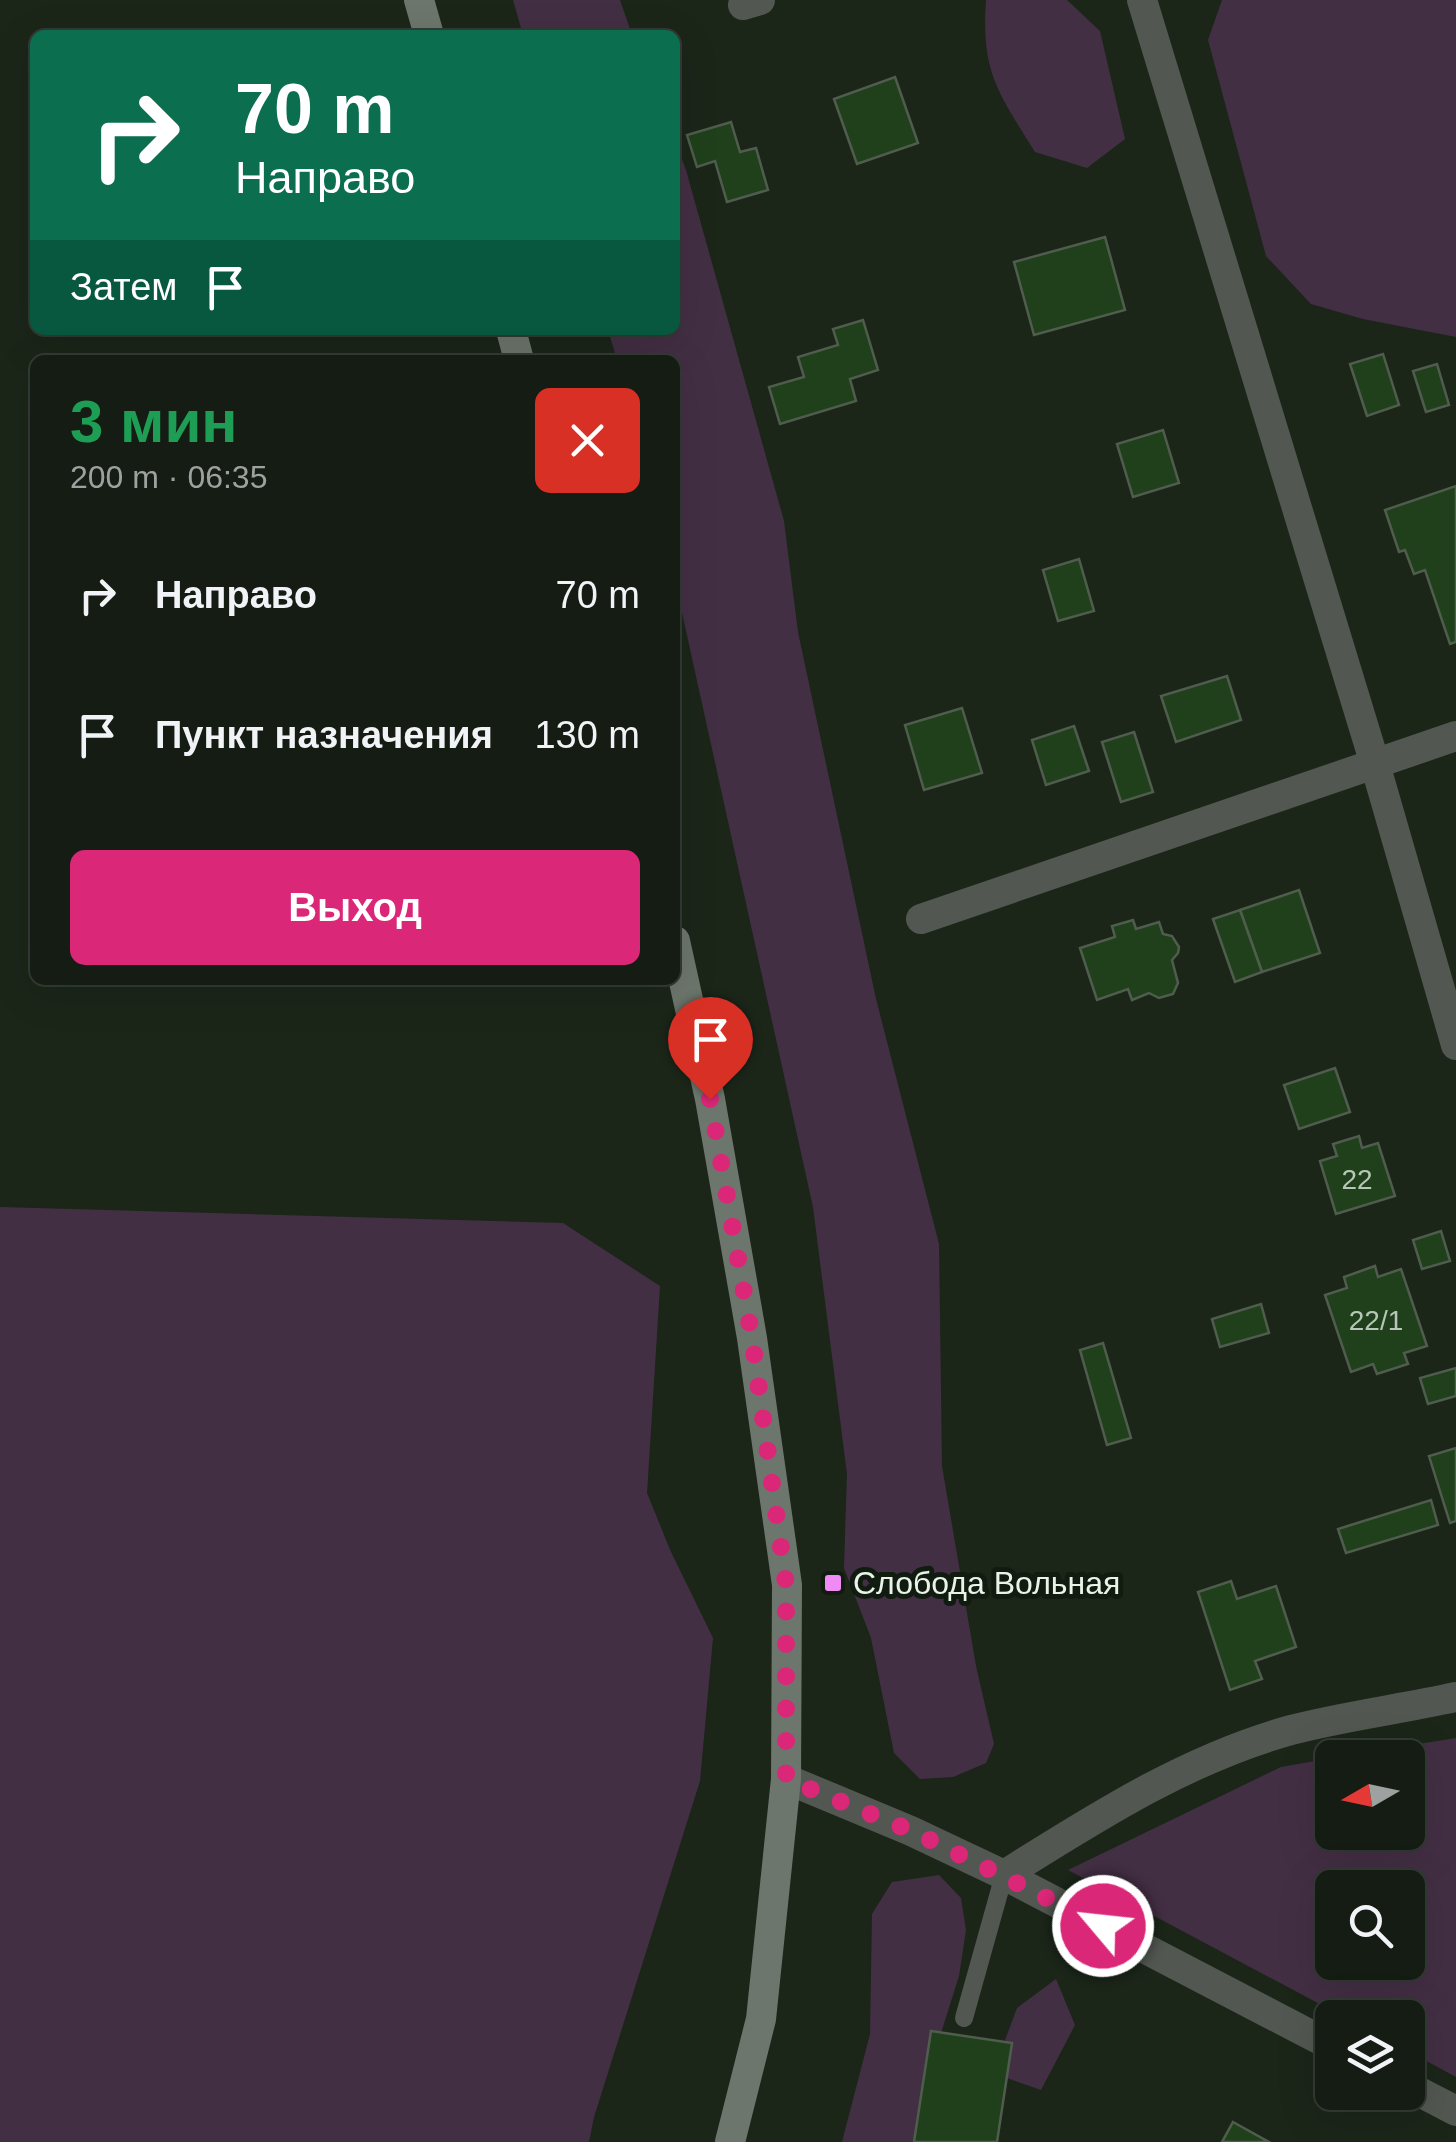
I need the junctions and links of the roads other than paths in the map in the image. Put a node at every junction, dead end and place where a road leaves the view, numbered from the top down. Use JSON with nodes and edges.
{"nodes":[{"id":1,"x":419,"y":0,"type":"edge"},
{"id":2,"x":1142,"y":0,"type":"edge"},
{"id":3,"x":427,"y":30,"type":"edge"},
{"id":4,"x":1456,"y":736,"type":"edge"},
{"id":5,"x":1375,"y":764,"type":"junction"},
{"id":6,"x":922,"y":920,"type":"dead end"},
{"id":7,"x":680,"y":964,"type":"edge"},
{"id":8,"x":1456,"y":1045,"type":"edge"},
{"id":9,"x":1456,"y":1697,"type":"edge"},
{"id":10,"x":786,"y":1779,"type":"junction"},
{"id":11,"x":1004,"y":1875,"type":"junction"},
{"id":12,"x":964,"y":2018,"type":"dead end"},
{"id":13,"x":1315,"y":2037,"type":"edge"},
{"id":14,"x":1425,"y":2095,"type":"edge"},
{"id":15,"x":1456,"y":2111,"type":"edge"},
{"id":16,"x":730,"y":2142,"type":"edge"}],
"edges":[{"from":1,"to":3,"type":"street"},
{"from":2,"to":5,"type":"street"},
{"from":4,"to":5,"type":"street"},
{"from":5,"to":6,"type":"street"},
{"from":5,"to":8,"type":"street"},
{"from":7,"to":10,"type":"street"},
{"from":9,"to":11,"type":"street"},
{"from":10,"to":11,"type":"street"},
{"from":10,"to":16,"type":"street"},
{"from":11,"to":12,"type":"lane"},
{"from":11,"to":13,"type":"street"},
{"from":14,"to":15,"type":"street"}]}
